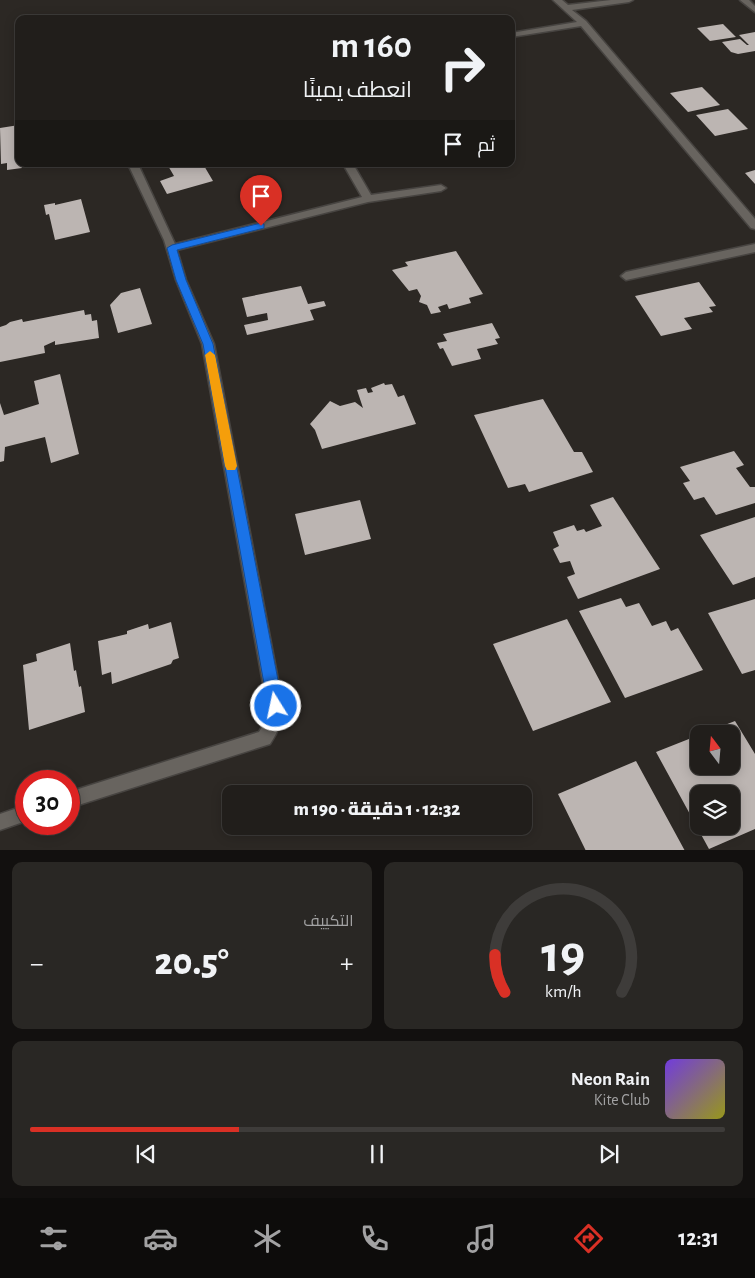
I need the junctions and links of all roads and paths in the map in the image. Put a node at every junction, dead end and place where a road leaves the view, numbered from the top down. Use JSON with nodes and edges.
{"nodes":[{"id":1,"x":557,"y":0,"type":"edge"},
{"id":2,"x":629,"y":0,"type":"edge"},
{"id":3,"x":744,"y":0,"type":"edge"},
{"id":4,"x":566,"y":8,"type":"junction"},
{"id":5,"x":755,"y":10,"type":"edge"},
{"id":6,"x":583,"y":23,"type":"junction"},
{"id":7,"x":515,"y":34,"type":"edge"},
{"id":8,"x":133,"y":167,"type":"edge"},
{"id":9,"x":350,"y":167,"type":"edge"},
{"id":10,"x":441,"y":188,"type":"dead end"},
{"id":11,"x":368,"y":199,"type":"junction"},
{"id":12,"x":755,"y":226,"type":"edge"},
{"id":13,"x":172,"y":248,"type":"junction"},
{"id":14,"x":755,"y":248,"type":"edge"},
{"id":15,"x":626,"y":276,"type":"dead end"},
{"id":16,"x":80,"y":797,"type":"edge"},
{"id":17,"x":15,"y":817,"type":"edge"},
{"id":18,"x":0,"y":822,"type":"edge"}],
"edges":[{"from":1,"to":4,"type":"street"},
{"from":2,"to":4,"type":"street"},
{"from":3,"to":5,"type":"street"},
{"from":4,"to":6,"type":"street"},
{"from":6,"to":7,"type":"street"},
{"from":6,"to":12,"type":"street"},
{"from":8,"to":13,"type":"street"},
{"from":9,"to":11,"type":"street"},
{"from":10,"to":11,"type":"street"},
{"from":11,"to":13,"type":"street"},
{"from":13,"to":16,"type":"street"},
{"from":14,"to":15,"type":"street"},
{"from":17,"to":18,"type":"street"}]}
